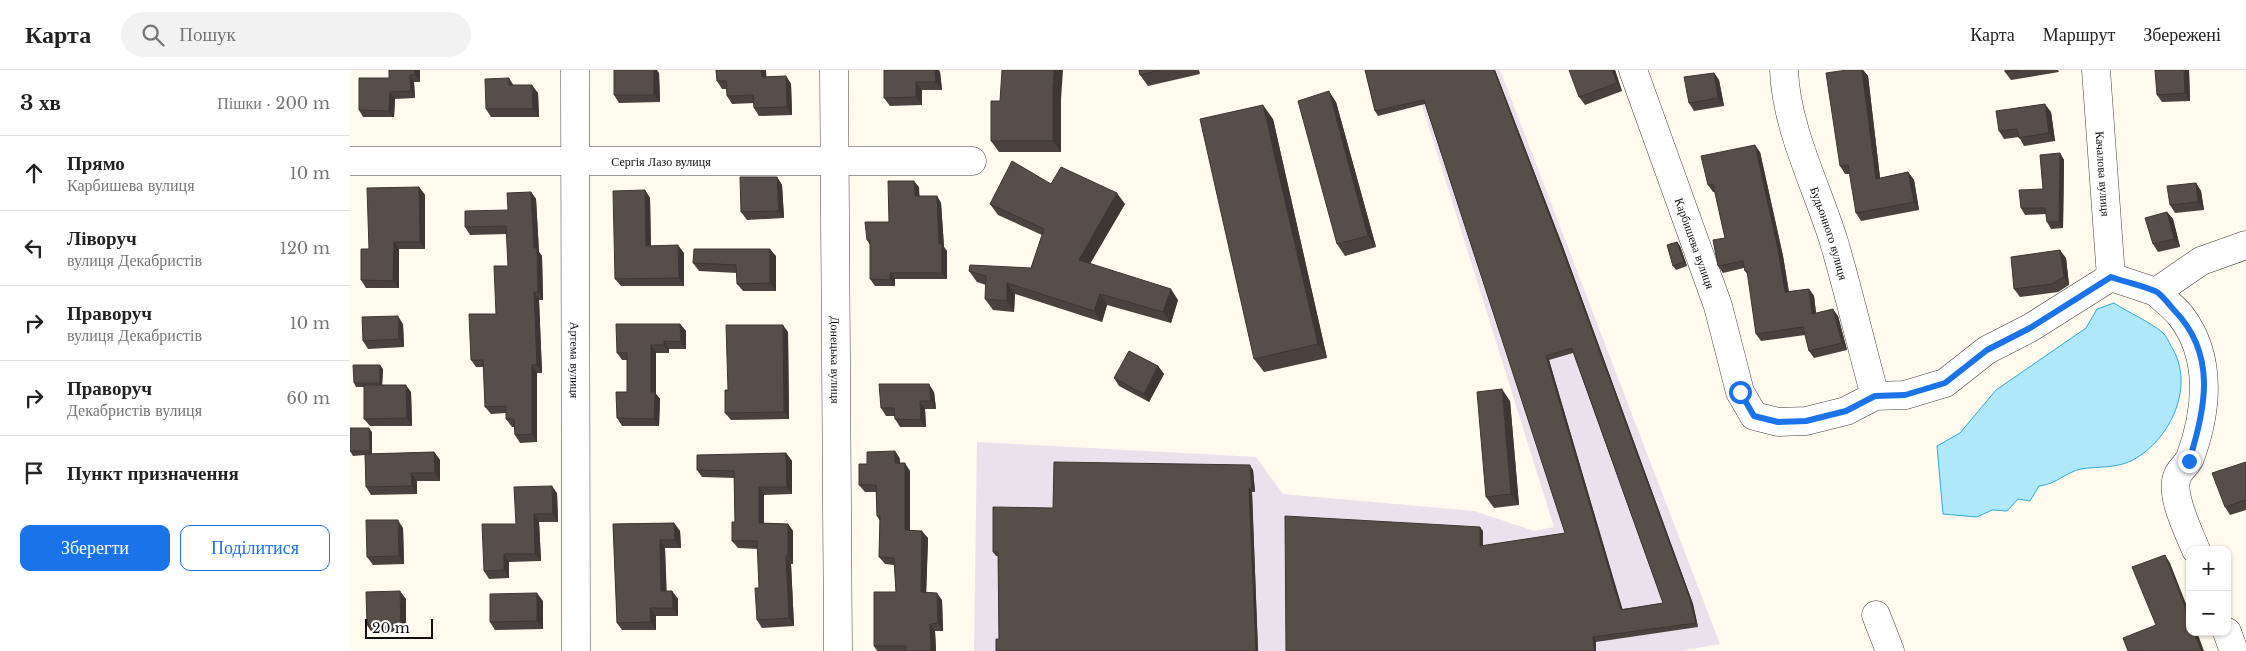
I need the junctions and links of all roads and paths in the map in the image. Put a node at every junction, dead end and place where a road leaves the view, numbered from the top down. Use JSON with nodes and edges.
{"nodes":[{"id":1,"x":575,"y":70,"type":"edge"},
{"id":2,"x":834,"y":70,"type":"edge"},
{"id":3,"x":1633,"y":70,"type":"edge"},
{"id":4,"x":1784,"y":70,"type":"edge"},
{"id":5,"x":2096,"y":70,"type":"edge"},
{"id":6,"x":350,"y":161,"type":"edge"},
{"id":7,"x":575,"y":161,"type":"junction"},
{"id":8,"x":972,"y":161,"type":"dead end"},
{"id":9,"x":834,"y":162,"type":"junction"},
{"id":10,"x":2246,"y":245,"type":"edge"},
{"id":11,"x":2111,"y":277,"type":"junction"},
{"id":12,"x":2156,"y":292,"type":"junction"},
{"id":13,"x":1875,"y":396,"type":"junction"},
{"id":14,"x":2195,"y":546,"type":"edge"},
{"id":15,"x":1876,"y":615,"type":"dead end"},
{"id":16,"x":2228,"y":636,"type":"edge"},
{"id":17,"x":576,"y":651,"type":"edge"},
{"id":18,"x":838,"y":651,"type":"edge"},
{"id":19,"x":1890,"y":651,"type":"edge"},
{"id":20,"x":2234,"y":651,"type":"edge"}],
"edges":[{"from":1,"to":7,"type":"street","name":"Артема вулиця"},
{"from":2,"to":9,"type":"street","name":"Донецька вулиця"},
{"from":3,"to":13,"type":"street","name":"Карбишева вулиця"},
{"from":4,"to":13,"type":"street","name":"Будьонного вулиця"},
{"from":5,"to":11,"type":"street","name":"Качалова вулиця"},
{"from":6,"to":7,"type":"street","name":"Сергія Лазо вулиця"},
{"from":7,"to":9,"type":"street","name":"Сергія Лазо вулиця"},
{"from":7,"to":17,"type":"street","name":"Артема вулиця"},
{"from":8,"to":9,"type":"street","name":"Сергія Лазо вулиця"},
{"from":9,"to":18,"type":"street","name":"Донецька вулиця"},
{"from":10,"to":12,"type":"street"},
{"from":11,"to":12,"type":"street"},
{"from":11,"to":13,"type":"street"},
{"from":12,"to":14,"type":"street"},
{"from":15,"to":19,"type":"street"},
{"from":16,"to":20,"type":"street"}]}
